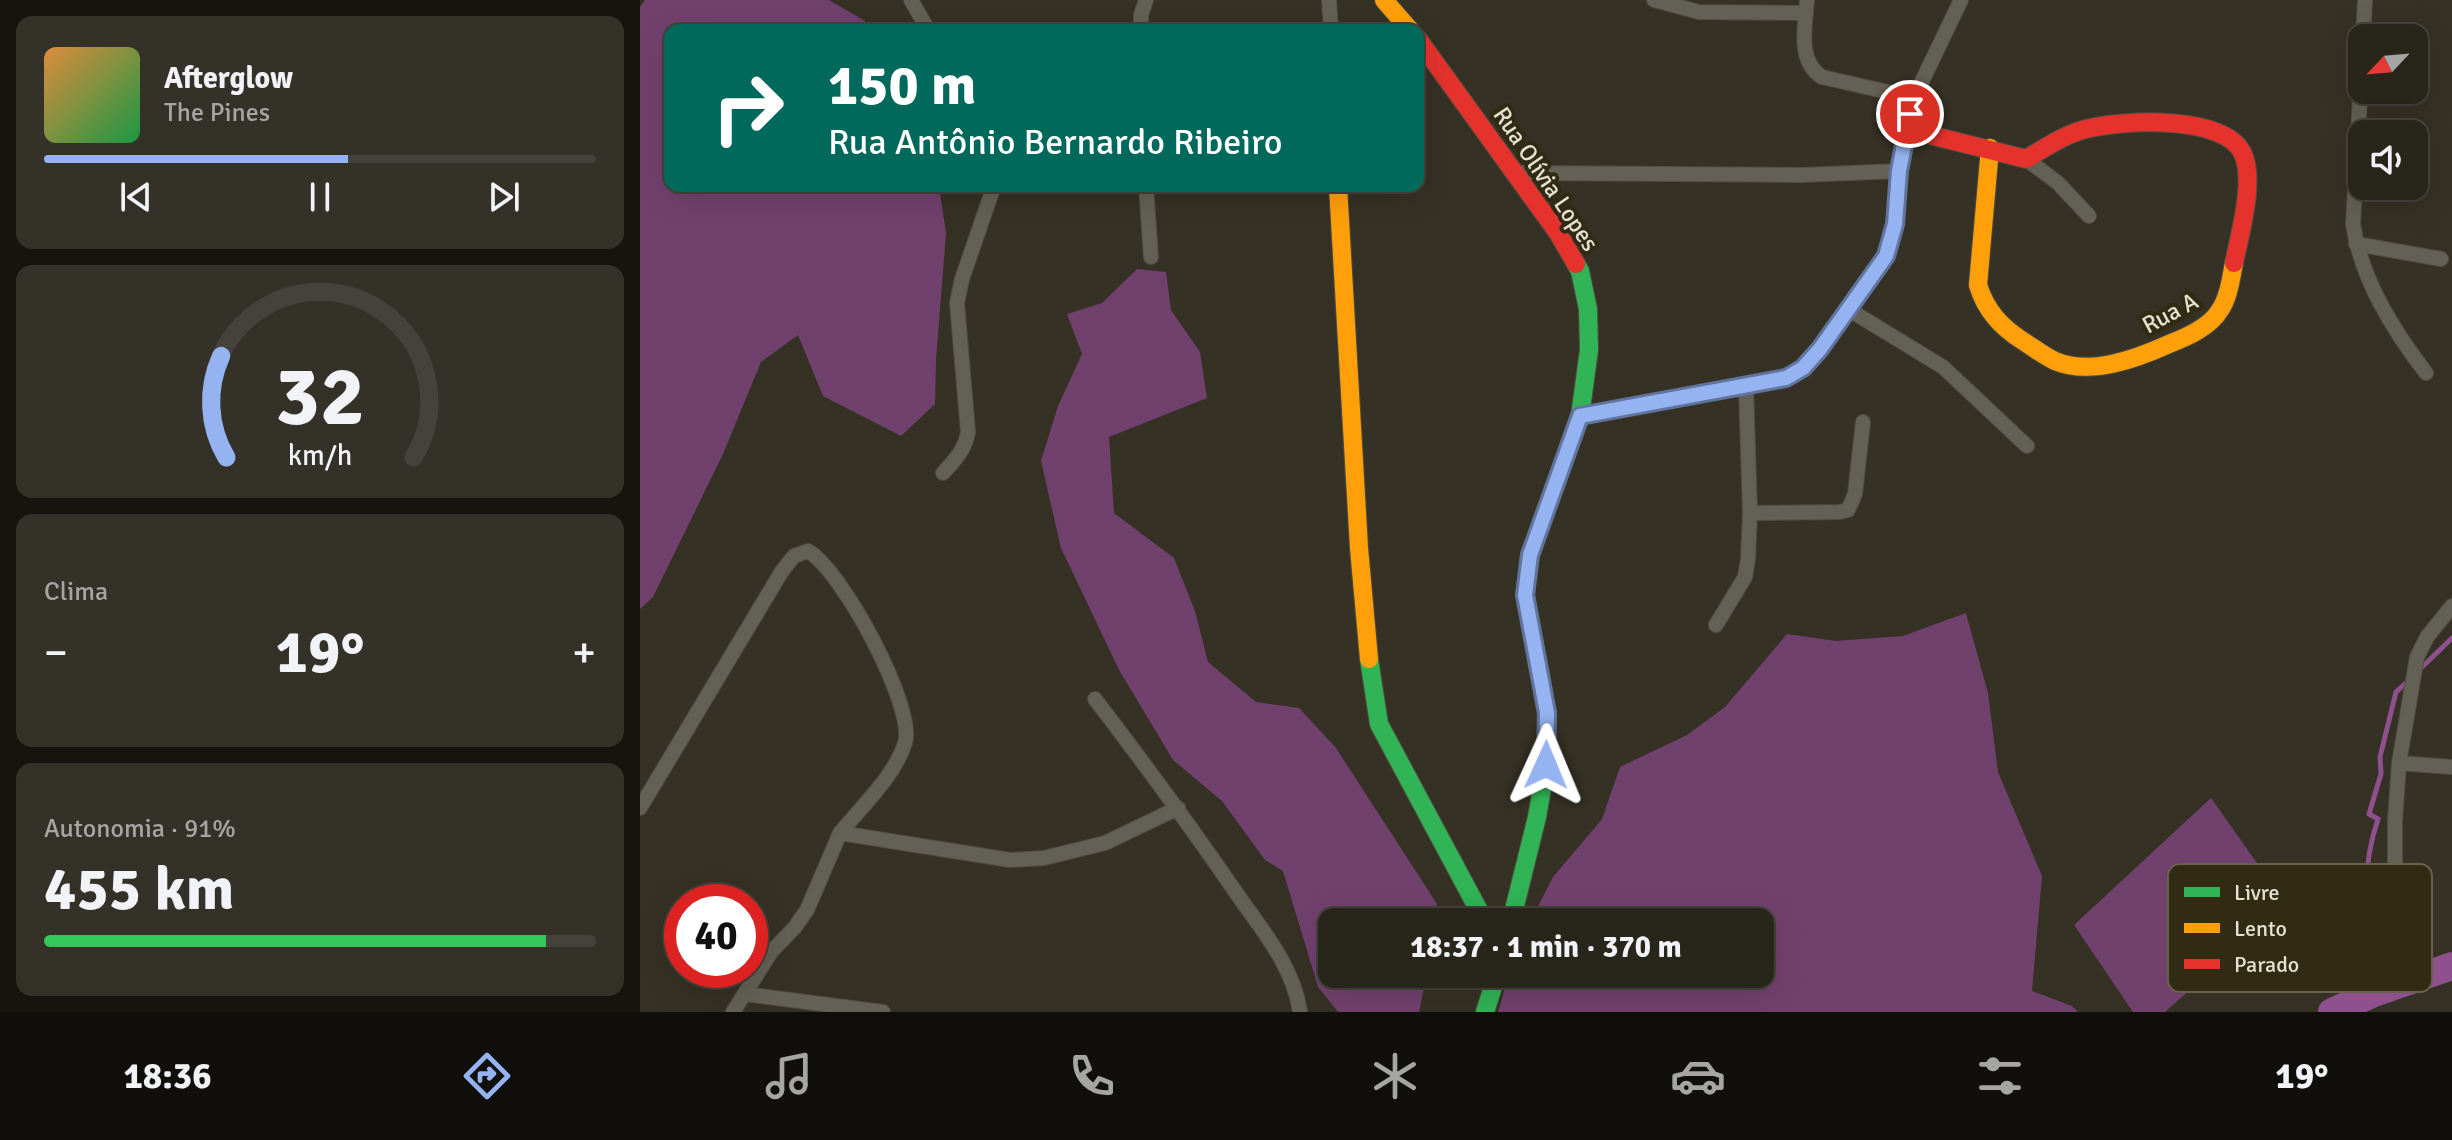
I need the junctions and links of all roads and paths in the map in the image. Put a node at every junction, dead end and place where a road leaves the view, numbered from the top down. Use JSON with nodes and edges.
{"nodes":[{"id":1,"x":911,"y":0,"type":"edge"},
{"id":2,"x":1146,"y":0,"type":"edge"},
{"id":3,"x":1329,"y":0,"type":"edge"},
{"id":4,"x":1384,"y":0,"type":"edge"},
{"id":5,"x":1654,"y":0,"type":"edge"},
{"id":6,"x":1961,"y":0,"type":"edge"},
{"id":7,"x":2365,"y":0,"type":"edge"},
{"id":8,"x":1807,"y":6,"type":"edge"},
{"id":9,"x":925,"y":24,"type":"edge"},
{"id":10,"x":1141,"y":24,"type":"edge"},
{"id":11,"x":1331,"y":24,"type":"edge"},
{"id":12,"x":1405,"y":24,"type":"edge"},
{"id":13,"x":2364,"y":24,"type":"edge"},
{"id":14,"x":1424,"y":47,"type":"edge"},
{"id":15,"x":1914,"y":98,"type":"junction"},
{"id":16,"x":2360,"y":104,"type":"edge"},
{"id":17,"x":1906,"y":129,"type":"junction"},
{"id":18,"x":1990,"y":148,"type":"junction"},
{"id":19,"x":2026,"y":159,"type":"junction"},
{"id":20,"x":1899,"y":171,"type":"junction"},
{"id":21,"x":1515,"y":173,"type":"junction"},
{"id":22,"x":992,"y":192,"type":"edge"},
{"id":23,"x":1146,"y":192,"type":"edge"},
{"id":24,"x":1338,"y":192,"type":"edge"},
{"id":25,"x":2089,"y":216,"type":"dead end"},
{"id":26,"x":2356,"y":244,"type":"junction"},
{"id":27,"x":1151,"y":257,"type":"dead end"},
{"id":28,"x":2441,"y":259,"type":"dead end"},
{"id":29,"x":1848,"y":309,"type":"junction"},
{"id":30,"x":2426,"y":373,"type":"dead end"},
{"id":31,"x":1746,"y":386,"type":"junction"},
{"id":32,"x":1580,"y":416,"type":"junction"},
{"id":33,"x":1863,"y":422,"type":"dead end"},
{"id":34,"x":2027,"y":446,"type":"dead end"},
{"id":35,"x":943,"y":473,"type":"dead end"},
{"id":36,"x":1750,"y":513,"type":"junction"},
{"id":37,"x":2452,"y":606,"type":"edge"},
{"id":38,"x":1716,"y":625,"type":"dead end"},
{"id":39,"x":1095,"y":699,"type":"dead end"},
{"id":40,"x":2399,"y":763,"type":"junction"},
{"id":41,"x":2452,"y":767,"type":"edge"},
{"id":42,"x":640,"y":808,"type":"edge"},
{"id":43,"x":1178,"y":808,"type":"junction"},
{"id":44,"x":840,"y":833,"type":"junction"},
{"id":45,"x":2395,"y":864,"type":"edge"},
{"id":46,"x":1478,"y":908,"type":"edge"},
{"id":47,"x":1514,"y":908,"type":"edge"},
{"id":48,"x":1493,"y":988,"type":"edge"},
{"id":49,"x":745,"y":994,"type":"junction"},
{"id":50,"x":733,"y":1012,"type":"edge"},
{"id":51,"x":883,"y":1012,"type":"edge"},
{"id":52,"x":1300,"y":1012,"type":"edge"},
{"id":53,"x":1485,"y":1012,"type":"edge"}],
"edges":[{"from":1,"to":9,"type":"street"},
{"from":2,"to":10,"type":"street"},
{"from":3,"to":11,"type":"street"},
{"from":4,"to":12,"type":"street"},
{"from":5,"to":8,"type":"street"},
{"from":6,"to":15,"type":"street"},
{"from":7,"to":13,"type":"street"},
{"from":8,"to":15,"type":"street"},
{"from":14,"to":21,"type":"street","name":"Rua Olívia Lopes"},
{"from":15,"to":17,"type":"street"},
{"from":16,"to":26,"type":"street"},
{"from":17,"to":18,"type":"street"},
{"from":17,"to":20,"type":"street"},
{"from":18,"to":19,"type":"street"},
{"from":18,"to":19,"type":"street","name":"Rua A"},
{"from":19,"to":25,"type":"street"},
{"from":20,"to":21,"type":"street"},
{"from":20,"to":29,"type":"street"},
{"from":21,"to":32,"type":"street","name":"Rua Olívia Lopes"},
{"from":22,"to":35,"type":"street"},
{"from":23,"to":27,"type":"street"},
{"from":24,"to":46,"type":"street"},
{"from":26,"to":28,"type":"street"},
{"from":26,"to":30,"type":"street"},
{"from":29,"to":31,"type":"street"},
{"from":29,"to":34,"type":"street"},
{"from":31,"to":32,"type":"street"},
{"from":31,"to":36,"type":"street"},
{"from":32,"to":47,"type":"street","name":"Rua Olívia Lopes"},
{"from":33,"to":36,"type":"street"},
{"from":36,"to":38,"type":"street"},
{"from":37,"to":40,"type":"street"},
{"from":39,"to":43,"type":"street"},
{"from":40,"to":41,"type":"street"},
{"from":40,"to":45,"type":"street"},
{"from":42,"to":44,"type":"street"},
{"from":43,"to":44,"type":"street"},
{"from":43,"to":52,"type":"street"},
{"from":44,"to":49,"type":"street"},
{"from":48,"to":53,"type":"street"},
{"from":49,"to":50,"type":"street"},
{"from":49,"to":51,"type":"street"}]}
